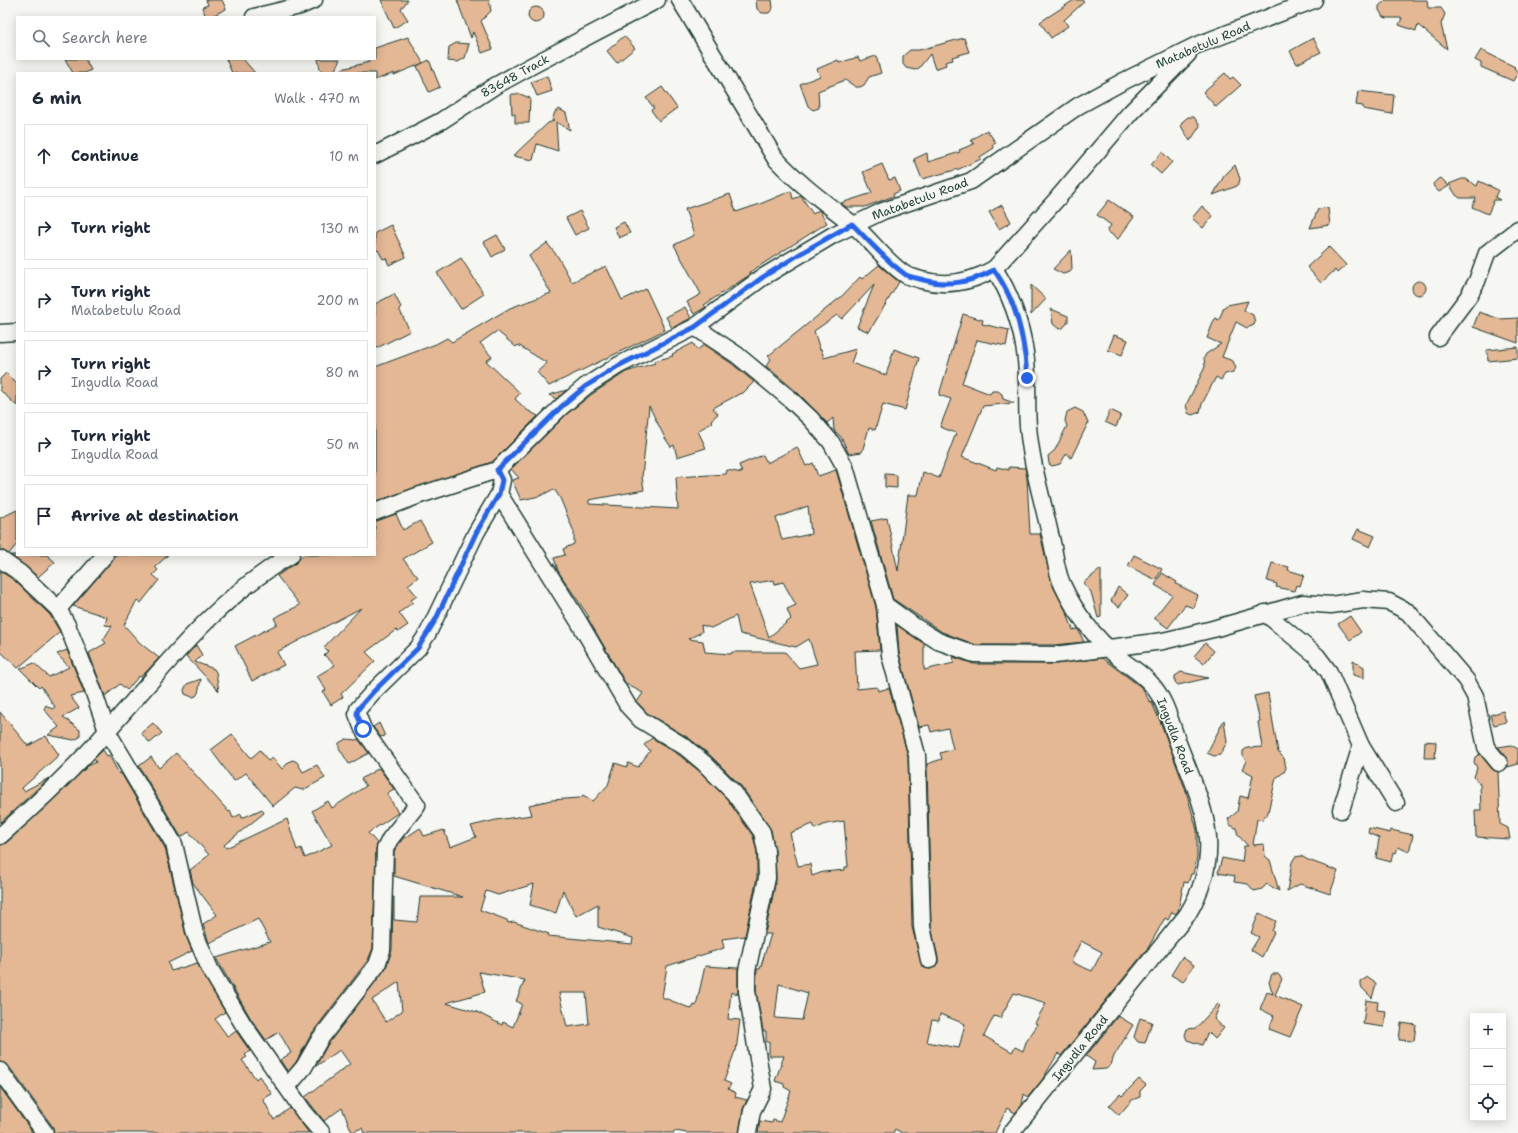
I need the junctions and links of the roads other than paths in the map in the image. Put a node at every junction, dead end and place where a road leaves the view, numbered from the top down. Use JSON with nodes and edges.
{"nodes":[{"id":1,"x":314,"y":0,"type":"edge"},
{"id":2,"x":657,"y":0,"type":"edge"},
{"id":3,"x":680,"y":0,"type":"edge"},
{"id":4,"x":1314,"y":0,"type":"edge"},
{"id":5,"x":258,"y":16,"type":"edge"},
{"id":6,"x":1195,"y":46,"type":"junction"},
{"id":7,"x":376,"y":154,"type":"edge"},
{"id":8,"x":852,"y":224,"type":"junction"},
{"id":9,"x":1518,"y":229,"type":"edge"},
{"id":10,"x":994,"y":270,"type":"junction"},
{"id":11,"x":695,"y":327,"type":"junction"},
{"id":12,"x":16,"y":332,"type":"edge"},
{"id":13,"x":0,"y":334,"type":"edge"},
{"id":14,"x":1438,"y":336,"type":"dead end"},
{"id":15,"x":497,"y":470,"type":"junction"},
{"id":16,"x":499,"y":494,"type":"junction"},
{"id":17,"x":376,"y":512,"type":"edge"},
{"id":18,"x":104,"y":556,"type":"edge"},
{"id":19,"x":289,"y":556,"type":"edge"},
{"id":20,"x":0,"y":559,"type":"edge"},
{"id":21,"x":885,"y":605,"type":"junction"},
{"id":22,"x":58,"y":609,"type":"junction"},
{"id":23,"x":1265,"y":613,"type":"junction"},
{"id":24,"x":1108,"y":649,"type":"junction"},
{"id":25,"x":107,"y":731,"type":"junction"},
{"id":26,"x":1361,"y":746,"type":"junction"},
{"id":27,"x":1498,"y":763,"type":"dead end"},
{"id":28,"x":1396,"y":803,"type":"dead end"},
{"id":29,"x":1341,"y":810,"type":"dead end"},
{"id":30,"x":0,"y":836,"type":"edge"},
{"id":31,"x":929,"y":960,"type":"dead end"},
{"id":32,"x":0,"y":1071,"type":"edge"},
{"id":33,"x":287,"y":1087,"type":"junction"},
{"id":34,"x":45,"y":1133,"type":"edge"},
{"id":35,"x":322,"y":1133,"type":"edge"},
{"id":36,"x":748,"y":1133,"type":"edge"},
{"id":37,"x":1011,"y":1133,"type":"edge"}],
"edges":[{"from":1,"to":5,"type":"street"},
{"from":2,"to":7,"type":"street","name":"83648 Track"},
{"from":3,"to":8,"type":"street"},
{"from":4,"to":6,"type":"street","name":"Matabetulu Road"},
{"from":6,"to":8,"type":"street","name":"Matabetulu Road"},
{"from":6,"to":10,"type":"street"},
{"from":8,"to":10,"type":"street"},
{"from":8,"to":11,"type":"street","name":"Matabetulu Road"},
{"from":9,"to":14,"type":"street"},
{"from":10,"to":24,"type":"street","name":"Ingudla Road"},
{"from":11,"to":15,"type":"street","name":"Matabetulu Road"},
{"from":11,"to":21,"type":"street"},
{"from":12,"to":13,"type":"street"},
{"from":15,"to":16,"type":"street"},
{"from":15,"to":17,"type":"street","name":"Matabetulu Road"},
{"from":16,"to":33,"type":"street"},
{"from":16,"to":36,"type":"street"},
{"from":18,"to":22,"type":"street"},
{"from":19,"to":25,"type":"street"},
{"from":20,"to":22,"type":"street"},
{"from":21,"to":24,"type":"street"},
{"from":21,"to":31,"type":"street"},
{"from":22,"to":25,"type":"street"},
{"from":23,"to":24,"type":"street"},
{"from":23,"to":26,"type":"street"},
{"from":23,"to":27,"type":"street"},
{"from":24,"to":37,"type":"street","name":"Ingudla Road"},
{"from":25,"to":30,"type":"street"},
{"from":25,"to":33,"type":"street"},
{"from":26,"to":28,"type":"street"},
{"from":26,"to":29,"type":"street"},
{"from":32,"to":34,"type":"street"},
{"from":33,"to":35,"type":"street"}]}
